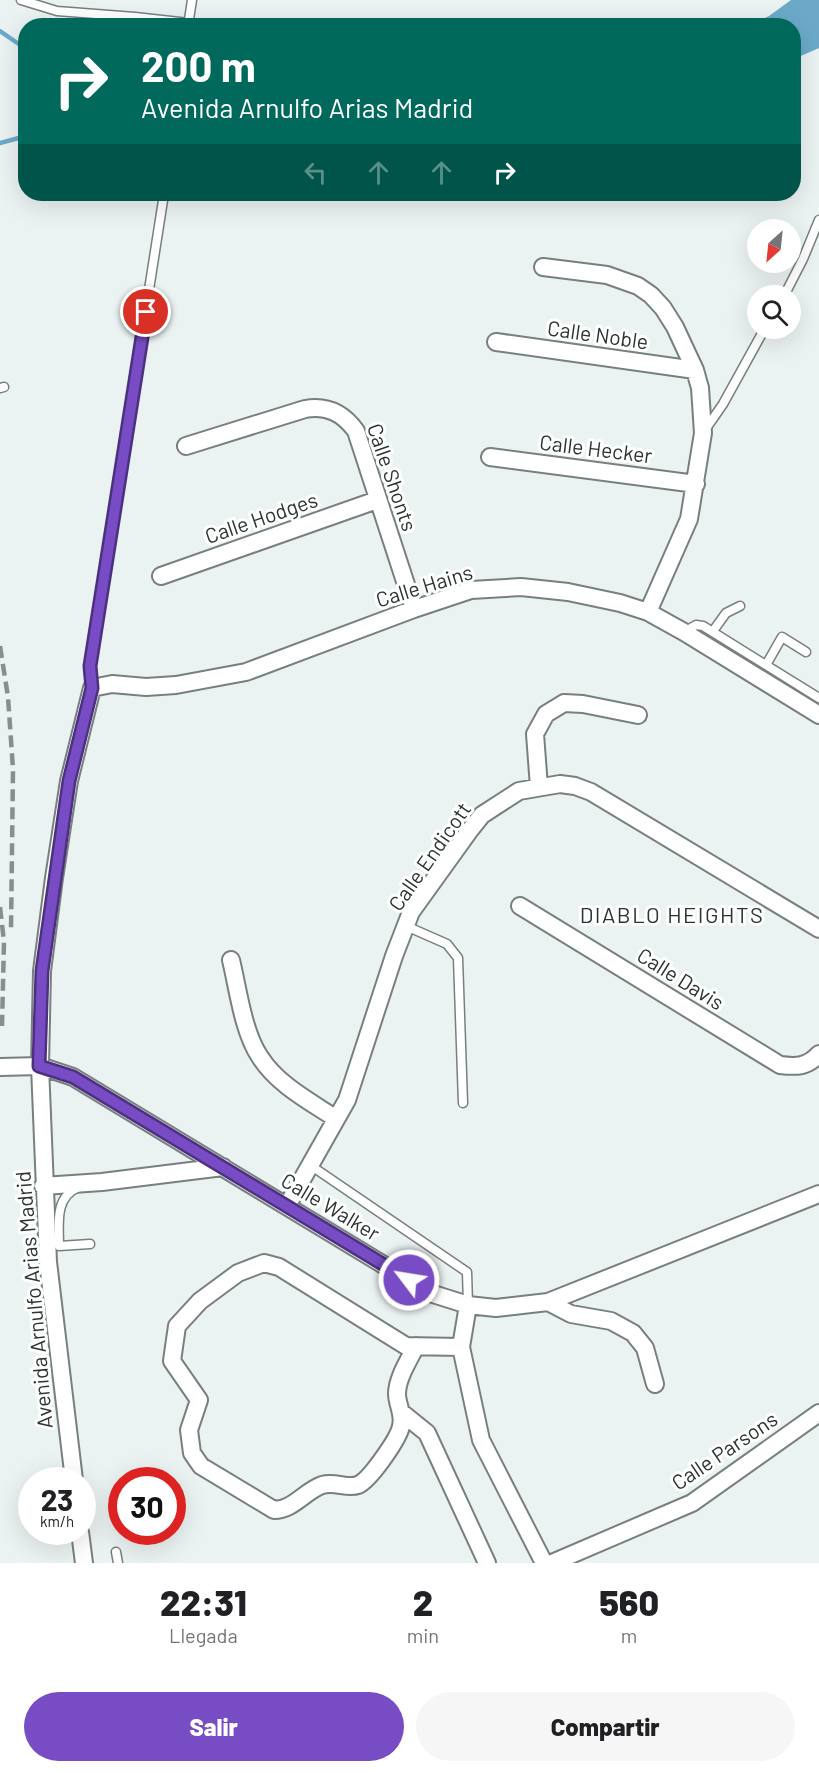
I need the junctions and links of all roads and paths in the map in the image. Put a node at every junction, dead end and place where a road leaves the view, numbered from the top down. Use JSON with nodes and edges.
{"nodes":[{"id":1,"x":21,"y":0,"type":"edge"},
{"id":2,"x":192,"y":0,"type":"edge"},
{"id":3,"x":148,"y":18,"type":"edge"},
{"id":4,"x":189,"y":18,"type":"edge"},
{"id":5,"x":163,"y":201,"type":"edge"},
{"id":6,"x":819,"y":220,"type":"edge"},
{"id":7,"x":815,"y":243,"type":"edge"},
{"id":8,"x":543,"y":267,"type":"dead end"},
{"id":9,"x":790,"y":285,"type":"edge"},
{"id":10,"x":759,"y":339,"type":"edge"},
{"id":11,"x":496,"y":342,"type":"dead end"},
{"id":12,"x":695,"y":370,"type":"junction"},
{"id":13,"x":703,"y":432,"type":"junction"},
{"id":14,"x":186,"y":446,"type":"dead end"},
{"id":15,"x":490,"y":457,"type":"dead end"},
{"id":16,"x":696,"y":484,"type":"junction"},
{"id":17,"x":377,"y":500,"type":"junction"},
{"id":18,"x":161,"y":576,"type":"dead end"},
{"id":19,"x":740,"y":606,"type":"dead end"},
{"id":20,"x":414,"y":609,"type":"junction"},
{"id":21,"x":648,"y":612,"type":"junction"},
{"id":22,"x":713,"y":631,"type":"junction"},
{"id":23,"x":684,"y":632,"type":"junction"},
{"id":24,"x":806,"y":652,"type":"dead end"},
{"id":25,"x":766,"y":665,"type":"junction"},
{"id":26,"x":92,"y":688,"type":"junction"},
{"id":27,"x":819,"y":698,"type":"edge"},
{"id":28,"x":638,"y":715,"type":"dead end"},
{"id":29,"x":819,"y":715,"type":"edge"},
{"id":30,"x":539,"y":787,"type":"junction"},
{"id":31,"x":520,"y":906,"type":"dead end"},
{"id":32,"x":406,"y":926,"type":"junction"},
{"id":33,"x":819,"y":928,"type":"edge"},
{"id":34,"x":231,"y":960,"type":"dead end"},
{"id":35,"x":819,"y":1054,"type":"edge"},
{"id":36,"x":39,"y":1066,"type":"junction"},
{"id":37,"x":0,"y":1067,"type":"edge"},
{"id":38,"x":463,"y":1103,"type":"dead end"},
{"id":39,"x":334,"y":1119,"type":"junction"},
{"id":40,"x":310,"y":1165,"type":"junction"},
{"id":41,"x":223,"y":1167,"type":"junction"},
{"id":42,"x":91,"y":1182,"type":"junction"},
{"id":43,"x":43,"y":1186,"type":"junction"},
{"id":44,"x":819,"y":1194,"type":"edge"},
{"id":45,"x":286,"y":1206,"type":"junction"},
{"id":46,"x":90,"y":1244,"type":"dead end"},
{"id":47,"x":548,"y":1302,"type":"junction"},
{"id":48,"x":468,"y":1305,"type":"junction"},
{"id":49,"x":416,"y":1346,"type":"junction"},
{"id":50,"x":461,"y":1347,"type":"junction"},
{"id":51,"x":655,"y":1384,"type":"dead end"},
{"id":52,"x":401,"y":1412,"type":"junction"},
{"id":53,"x":819,"y":1413,"type":"edge"},
{"id":54,"x":72,"y":1467,"type":"edge"},
{"id":55,"x":82,"y":1545,"type":"edge"},
{"id":56,"x":116,"y":1552,"type":"dead end"},
{"id":57,"x":84,"y":1563,"type":"edge"},
{"id":58,"x":118,"y":1563,"type":"edge"},
{"id":59,"x":487,"y":1563,"type":"edge"},
{"id":60,"x":544,"y":1563,"type":"edge"},
{"id":61,"x":552,"y":1563,"type":"edge"}],
"edges":[{"from":1,"to":3,"type":"lane"},
{"from":2,"to":4,"type":"lane"},
{"from":5,"to":26,"type":"lane"},
{"from":6,"to":7,"type":"lane"},
{"from":7,"to":9,"type":"lane"},
{"from":8,"to":12,"type":"street"},
{"from":10,"to":13,"type":"lane"},
{"from":11,"to":12,"type":"street","name":"Calle Noble"},
{"from":12,"to":13,"type":"street"},
{"from":13,"to":16,"type":"street"},
{"from":14,"to":17,"type":"street","name":"Calle Shonts"},
{"from":15,"to":16,"type":"street","name":"Calle Hecker"},
{"from":16,"to":21,"type":"street"},
{"from":17,"to":18,"type":"street","name":"Calle Hodges"},
{"from":17,"to":20,"type":"street","name":"Calle Shonts"},
{"from":19,"to":22,"type":"lane"},
{"from":20,"to":21,"type":"street","name":"Calle Hains"},
{"from":20,"to":26,"type":"street","name":"Calle Hains"},
{"from":21,"to":23,"type":"street","name":"Calle Hains"},
{"from":22,"to":23,"type":"lane"},
{"from":22,"to":25,"type":"lane"},
{"from":23,"to":29,"type":"street","name":"Calle Hains"},
{"from":24,"to":25,"type":"lane"},
{"from":25,"to":27,"type":"lane"},
{"from":26,"to":36,"type":"street","name":"Avenida Arnulfo Arias Madrid"},
{"from":28,"to":30,"type":"street"},
{"from":30,"to":32,"type":"street","name":"Calle Endicott"},
{"from":30,"to":33,"type":"street","name":"Calle Endicott"},
{"from":31,"to":35,"type":"street","name":"Calle Davis"},
{"from":32,"to":38,"type":"lane"},
{"from":32,"to":39,"type":"street","name":"Calle Endicott"},
{"from":34,"to":39,"type":"street"},
{"from":36,"to":37,"type":"street","name":"Calle Walker"},
{"from":36,"to":41,"type":"street","name":"Calle Walker"},
{"from":36,"to":43,"type":"street","name":"Avenida Arnulfo Arias Madrid"},
{"from":39,"to":40,"type":"street","name":"Calle Endicott"},
{"from":40,"to":45,"type":"street","name":"Calle Endicott"},
{"from":40,"to":48,"type":"lane"},
{"from":41,"to":42,"type":"street"},
{"from":41,"to":45,"type":"street","name":"Calle Walker"},
{"from":42,"to":43,"type":"street"},
{"from":42,"to":46,"type":"lane"},
{"from":43,"to":54,"type":"street","name":"Avenida Arnulfo Arias Madrid"},
{"from":44,"to":47,"type":"street","name":"Calle Walker"},
{"from":45,"to":48,"type":"street","name":"Calle Walker"},
{"from":47,"to":48,"type":"street","name":"Calle Walker"},
{"from":47,"to":51,"type":"street"},
{"from":48,"to":50,"type":"street"},
{"from":49,"to":50,"type":"street"},
{"from":49,"to":52,"type":"street"},
{"from":49,"to":52,"type":"street"},
{"from":50,"to":60,"type":"street"},
{"from":52,"to":59,"type":"street"},
{"from":53,"to":61,"type":"street","name":"Calle Parsons"},
{"from":55,"to":57,"type":"street"},
{"from":56,"to":58,"type":"lane"}]}
